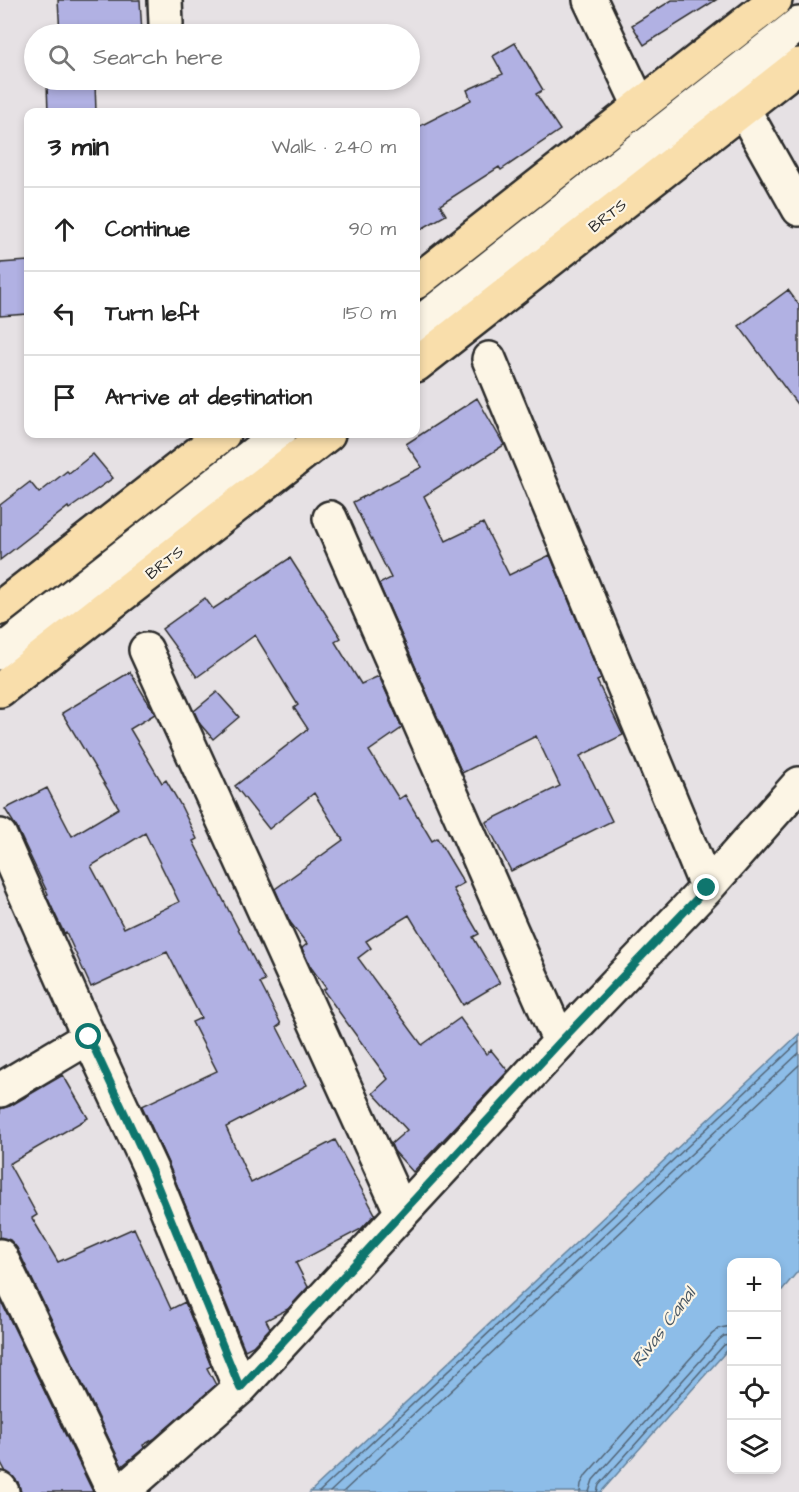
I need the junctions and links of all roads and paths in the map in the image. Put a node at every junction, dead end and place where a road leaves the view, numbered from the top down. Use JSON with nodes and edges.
{"nodes":[{"id":1,"x":590,"y":0,"type":"edge"},
{"id":2,"x":775,"y":0,"type":"edge"},
{"id":3,"x":799,"y":24,"type":"edge"},
{"id":4,"x":799,"y":64,"type":"edge"},
{"id":5,"x":640,"y":106,"type":"junction"},
{"id":6,"x":743,"y":109,"type":"junction"},
{"id":7,"x":799,"y":209,"type":"edge"},
{"id":8,"x":420,"y":279,"type":"edge"},
{"id":9,"x":420,"y":323,"type":"edge"},
{"id":10,"x":489,"y":359,"type":"dead end"},
{"id":11,"x":420,"y":362,"type":"edge"},
{"id":12,"x":217,"y":438,"type":"edge"},
{"id":13,"x":274,"y":438,"type":"edge"},
{"id":14,"x":323,"y":438,"type":"edge"},
{"id":15,"x":330,"y":519,"type":"dead end"},
{"id":16,"x":0,"y":608,"type":"edge"},
{"id":17,"x":146,"y":650,"type":"dead end"},
{"id":18,"x":0,"y":653,"type":"edge"},
{"id":19,"x":0,"y":690,"type":"edge"},
{"id":20,"x":799,"y":784,"type":"edge"},
{"id":21,"x":0,"y":837,"type":"edge"},
{"id":22,"x":707,"y":888,"type":"junction"},
{"id":23,"x":89,"y":1037,"type":"junction"},
{"id":24,"x":560,"y":1042,"type":"junction"},
{"id":25,"x":0,"y":1090,"type":"edge"},
{"id":26,"x":402,"y":1213,"type":"junction"},
{"id":27,"x":0,"y":1256,"type":"edge"},
{"id":28,"x":240,"y":1388,"type":"junction"},
{"id":29,"x":114,"y":1492,"type":"edge"},
{"id":30,"x":122,"y":1492,"type":"edge"}],
"edges":[{"from":1,"to":5,"type":"street"},
{"from":2,"to":5,"type":"main road"},
{"from":3,"to":9,"type":"street"},
{"from":4,"to":6,"type":"main road","name":"BRTS"},
{"from":5,"to":8,"type":"main road"},
{"from":6,"to":7,"type":"street"},
{"from":6,"to":11,"type":"main road","name":"BRTS"},
{"from":10,"to":22,"type":"street"},
{"from":12,"to":16,"type":"main road"},
{"from":13,"to":18,"type":"street"},
{"from":14,"to":19,"type":"main road","name":"BRTS"},
{"from":15,"to":24,"type":"street"},
{"from":17,"to":26,"type":"street"},
{"from":20,"to":22,"type":"street"},
{"from":21,"to":23,"type":"street"},
{"from":22,"to":24,"type":"street"},
{"from":23,"to":25,"type":"street"},
{"from":23,"to":28,"type":"street"},
{"from":24,"to":26,"type":"street"},
{"from":26,"to":28,"type":"street"},
{"from":27,"to":29,"type":"street"},
{"from":28,"to":30,"type":"street"}]}
